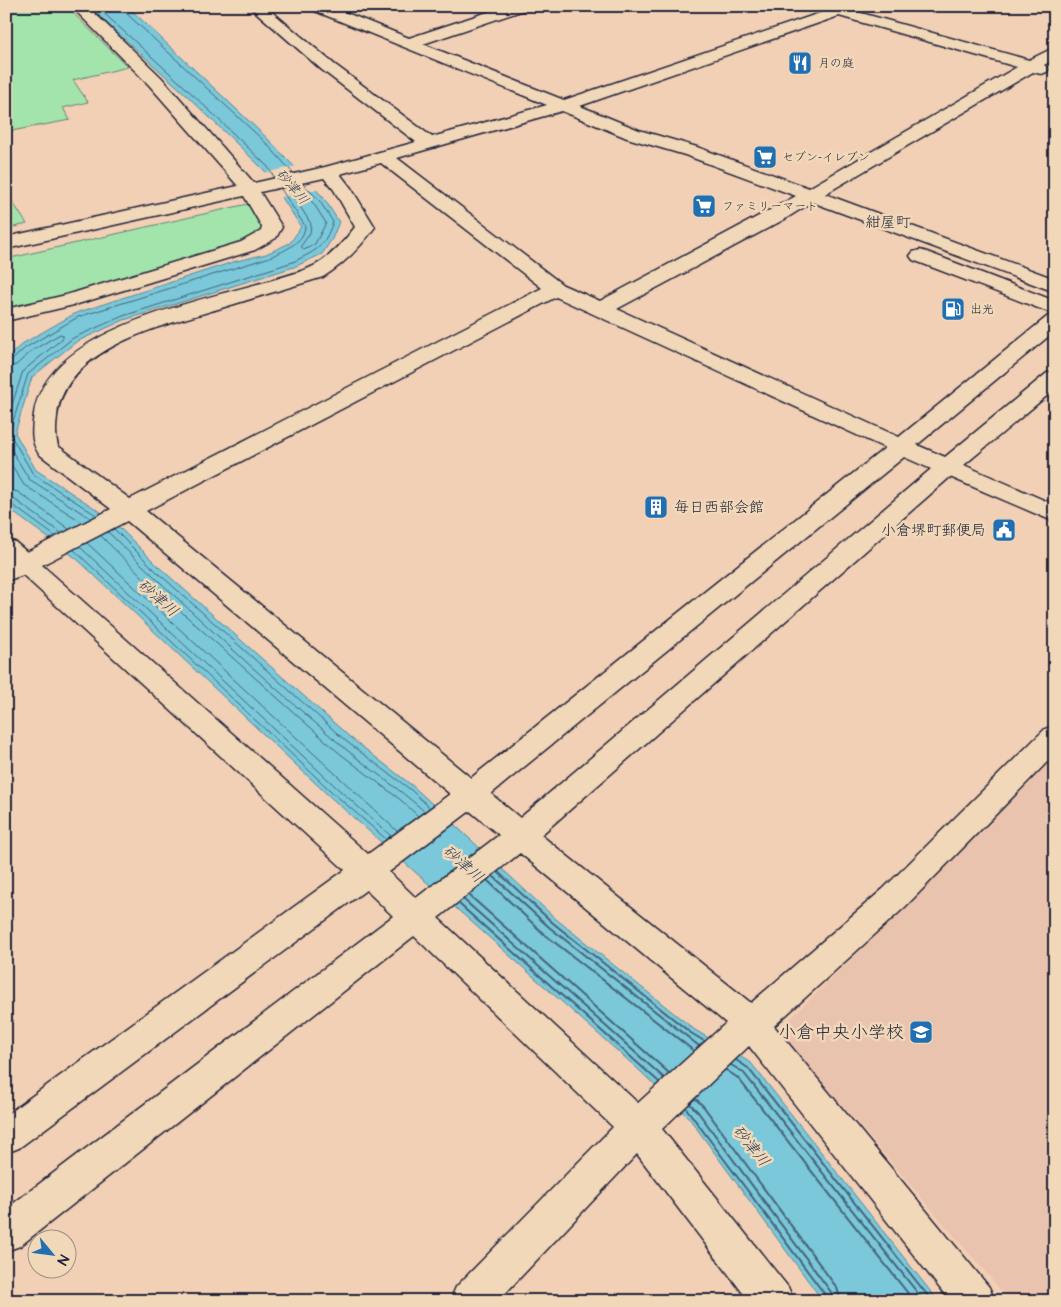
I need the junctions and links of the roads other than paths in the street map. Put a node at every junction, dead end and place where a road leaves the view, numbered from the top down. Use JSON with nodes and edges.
{"nodes":[{"id":1,"x":78,"y":6,"type":"edge"},
{"id":2,"x":256,"y":6,"type":"edge"},
{"id":3,"x":315,"y":6,"type":"edge"},
{"id":4,"x":522,"y":6,"type":"edge"},
{"id":5,"x":822,"y":6,"type":"edge"},
{"id":6,"x":847,"y":9,"type":"edge"},
{"id":7,"x":407,"y":44,"type":"junction"},
{"id":8,"x":1055,"y":52,"type":"edge"},
{"id":9,"x":1030,"y":66,"type":"junction"},
{"id":10,"x":1055,"y":73,"type":"edge"},
{"id":11,"x":563,"y":106,"type":"junction"},
{"id":12,"x":633,"y":134,"type":"junction"},
{"id":13,"x":429,"y":143,"type":"junction"},
{"id":14,"x":383,"y":156,"type":"junction"},
{"id":15,"x":324,"y":173,"type":"junction"},
{"id":16,"x":258,"y":188,"type":"junction"},
{"id":17,"x":812,"y":196,"type":"junction"},
{"id":18,"x":792,"y":207,"type":"junction"},
{"id":19,"x":814,"y":216,"type":"dead end"},
{"id":20,"x":6,"y":243,"type":"edge"},
{"id":21,"x":905,"y":251,"type":"dead end"},
{"id":22,"x":1055,"y":286,"type":"edge"},
{"id":23,"x":556,"y":289,"type":"junction"},
{"id":24,"x":1055,"y":308,"type":"edge"},
{"id":25,"x":599,"y":310,"type":"junction"},
{"id":26,"x":6,"y":315,"type":"edge"},
{"id":27,"x":1055,"y":320,"type":"edge"},
{"id":28,"x":1055,"y":378,"type":"edge"},
{"id":29,"x":901,"y":446,"type":"junction"},
{"id":30,"x":947,"y":467,"type":"junction"},
{"id":31,"x":129,"y":510,"type":"junction"},
{"id":32,"x":1055,"y":514,"type":"edge"},
{"id":33,"x":19,"y":561,"type":"edge"},
{"id":34,"x":1055,"y":736,"type":"edge"},
{"id":35,"x":463,"y":800,"type":"junction"},
{"id":36,"x":513,"y":842,"type":"junction"},
{"id":37,"x":375,"y":867,"type":"junction"},
{"id":38,"x":423,"y":912,"type":"junction"},
{"id":39,"x":742,"y":1031,"type":"junction"},
{"id":40,"x":638,"y":1127,"type":"junction"},
{"id":41,"x":6,"y":1136,"type":"edge"},
{"id":42,"x":6,"y":1233,"type":"edge"},
{"id":43,"x":470,"y":1301,"type":"edge"},
{"id":44,"x":774,"y":1301,"type":"edge"},
{"id":45,"x":975,"y":1301,"type":"edge"}],
"edges":[{"from":1,"to":16,"type":"street"},
{"from":2,"to":13,"type":"street"},
{"from":3,"to":7,"type":"street"},
{"from":4,"to":7,"type":"street"},
{"from":5,"to":6,"type":"street"},
{"from":6,"to":9,"type":"street"},
{"from":6,"to":11,"type":"street"},
{"from":7,"to":11,"type":"street"},
{"from":8,"to":9,"type":"street"},
{"from":9,"to":10,"type":"street"},
{"from":9,"to":17,"type":"street"},
{"from":11,"to":12,"type":"street"},
{"from":11,"to":13,"type":"street"},
{"from":12,"to":17,"type":"street"},
{"from":12,"to":18,"type":"street"},
{"from":13,"to":14,"type":"street"},
{"from":14,"to":15,"type":"street"},
{"from":14,"to":23,"type":"street"},
{"from":15,"to":16,"type":"street"},
{"from":15,"to":31,"type":"street"},
{"from":16,"to":20,"type":"street"},
{"from":16,"to":26,"type":"street"},
{"from":17,"to":18,"type":"street"},
{"from":17,"to":22,"type":"street"},
{"from":18,"to":19,"type":"street"},
{"from":18,"to":25,"type":"street"},
{"from":21,"to":24,"type":"street"},
{"from":23,"to":25,"type":"street"},
{"from":23,"to":31,"type":"street"},
{"from":25,"to":29,"type":"street"},
{"from":27,"to":29,"type":"street"},
{"from":28,"to":30,"type":"street"},
{"from":29,"to":30,"type":"street"},
{"from":29,"to":35,"type":"street"},
{"from":30,"to":32,"type":"street"},
{"from":30,"to":36,"type":"street"},
{"from":31,"to":33,"type":"street"},
{"from":31,"to":35,"type":"street"},
{"from":33,"to":37,"type":"street"},
{"from":34,"to":39,"type":"street"},
{"from":35,"to":36,"type":"street"},
{"from":35,"to":37,"type":"street"},
{"from":36,"to":38,"type":"street"},
{"from":36,"to":39,"type":"street"},
{"from":37,"to":38,"type":"street"},
{"from":37,"to":41,"type":"street"},
{"from":38,"to":40,"type":"street"},
{"from":38,"to":42,"type":"street"},
{"from":39,"to":40,"type":"street"},
{"from":39,"to":45,"type":"street"},
{"from":40,"to":43,"type":"street"},
{"from":40,"to":44,"type":"street"}]}
